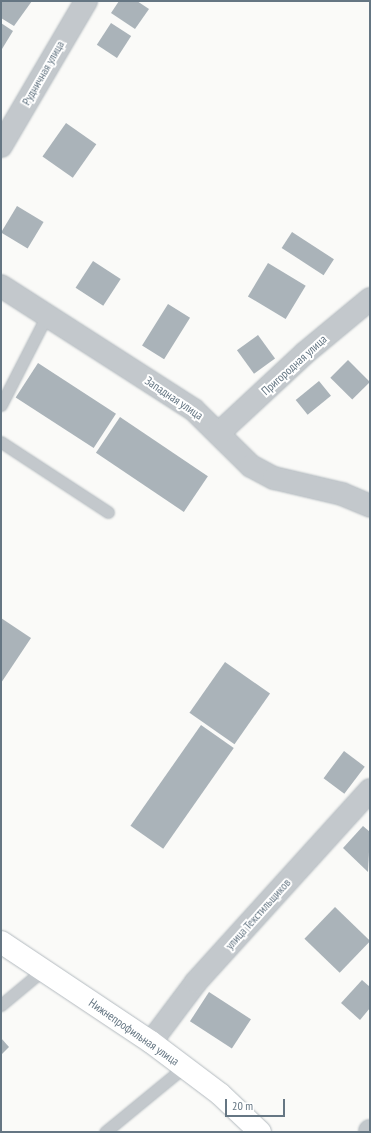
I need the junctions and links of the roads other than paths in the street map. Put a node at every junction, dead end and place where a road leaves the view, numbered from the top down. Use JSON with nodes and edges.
{"nodes":[{"id":1,"x":86,"y":1,"type":"edge"},
{"id":2,"x":1,"y":146,"type":"edge"},
{"id":3,"x":1,"y":286,"type":"edge"},
{"id":4,"x":370,"y":300,"type":"edge"},
{"id":5,"x":47,"y":315,"type":"junction"},
{"id":6,"x":1,"y":405,"type":"edge"},
{"id":7,"x":219,"y":433,"type":"junction"},
{"id":8,"x":1,"y":442,"type":"edge"},
{"id":9,"x":370,"y":506,"type":"edge"},
{"id":10,"x":108,"y":512,"type":"dead end"},
{"id":11,"x":370,"y":790,"type":"edge"},
{"id":12,"x":1,"y":942,"type":"edge"},
{"id":13,"x":43,"y":970,"type":"junction"},
{"id":14,"x":1,"y":1005,"type":"edge"},
{"id":15,"x":151,"y":1042,"type":"junction"},
{"id":16,"x":184,"y":1067,"type":"junction"},
{"id":17,"x":105,"y":1132,"type":"edge"},
{"id":18,"x":260,"y":1132,"type":"edge"}],
"edges":[{"from":1,"to":2,"type":"street","name":"Рудничная улица"},
{"from":3,"to":5,"type":"street","name":"Западная улица"},
{"from":4,"to":7,"type":"street","name":"Пригородная улица"},
{"from":5,"to":6,"type":"lane"},
{"from":5,"to":7,"type":"street","name":"Западная улица"},
{"from":7,"to":9,"type":"street","name":"Западная улица"},
{"from":8,"to":10,"type":"lane"},
{"from":11,"to":15,"type":"street","name":"улица Текстильщиков"},
{"from":12,"to":13,"type":"street","name":"Нижнепрофильная улица"},
{"from":13,"to":14,"type":"lane"},
{"from":13,"to":15,"type":"street","name":"Нижнепрофильная улица"},
{"from":15,"to":16,"type":"street","name":"Нижнепрофильная улица"},
{"from":16,"to":17,"type":"lane"},
{"from":16,"to":18,"type":"street","name":"Нижнепрофильная улица"}]}
